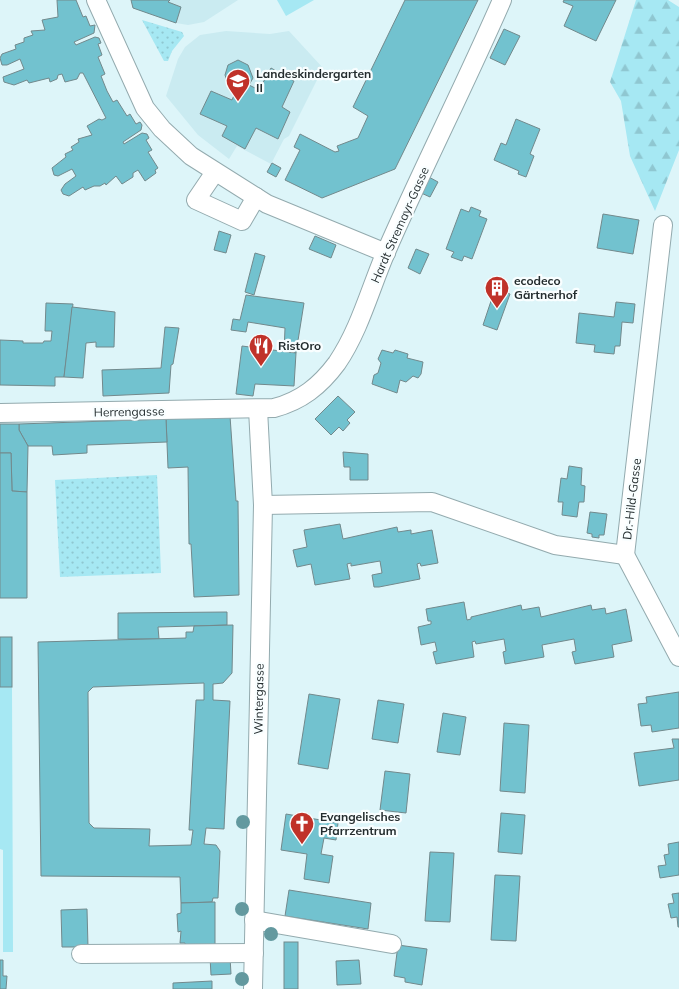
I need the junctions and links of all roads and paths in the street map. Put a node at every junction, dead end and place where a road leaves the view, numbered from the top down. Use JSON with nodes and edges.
{"nodes":[{"id":1,"x":96,"y":0,"type":"edge"},
{"id":2,"x":502,"y":0,"type":"edge"},
{"id":3,"x":214,"y":172,"type":"junction"},
{"id":4,"x":256,"y":197,"type":"junction"},
{"id":5,"x":663,"y":225,"type":"dead end"},
{"id":6,"x":386,"y":253,"type":"junction"},
{"id":7,"x":258,"y":409,"type":"junction"},
{"id":8,"x":0,"y":413,"type":"edge"},
{"id":9,"x":263,"y":505,"type":"junction"},
{"id":10,"x":625,"y":555,"type":"junction"},
{"id":11,"x":679,"y":657,"type":"edge"},
{"id":12,"x":254,"y":920,"type":"junction"},
{"id":13,"x":392,"y":944,"type":"dead end"},
{"id":14,"x":254,"y":953,"type":"junction"},
{"id":15,"x":81,"y":954,"type":"dead end"},
{"id":16,"x":253,"y":989,"type":"edge"}],
"edges":[{"from":1,"to":3,"type":"street"},
{"from":2,"to":6,"type":"street","name":"Hardt Stremayr-Gasse"},
{"from":3,"to":4,"type":"street"},
{"from":3,"to":4,"type":"street"},
{"from":4,"to":6,"type":"street"},
{"from":5,"to":10,"type":"street","name":"Dr.-Hild-Gasse"},
{"from":6,"to":7,"type":"street","name":"Hardt Stremayr-Gasse"},
{"from":7,"to":8,"type":"street","name":"Herrengasse"},
{"from":7,"to":9,"type":"street","name":"Wintergasse"},
{"from":9,"to":10,"type":"street","name":"Dr.-Hild-Gasse"},
{"from":9,"to":12,"type":"street","name":"Wintergasse"},
{"from":10,"to":11,"type":"street"},
{"from":12,"to":13,"type":"street"},
{"from":12,"to":14,"type":"street","name":"Wintergasse"},
{"from":14,"to":15,"type":"street"},
{"from":14,"to":16,"type":"street","name":"Wintergasse"}]}
